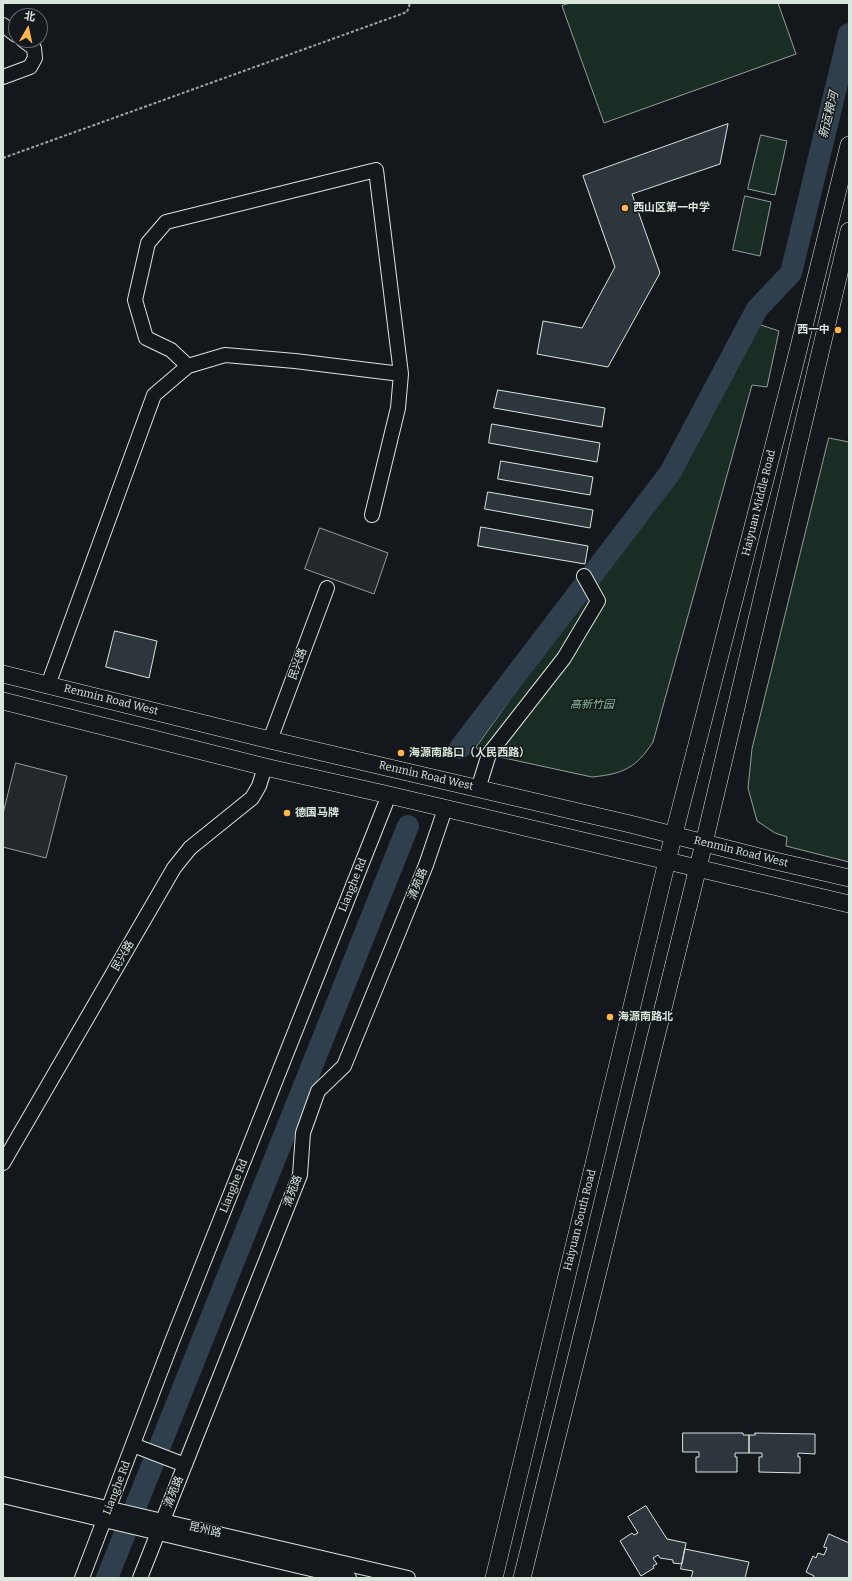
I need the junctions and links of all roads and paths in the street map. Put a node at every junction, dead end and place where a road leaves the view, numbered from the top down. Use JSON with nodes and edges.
{"nodes":[{"id":1,"x":410,"y":3,"type":"edge"},
{"id":2,"x":34,"y":48,"type":"edge"},
{"id":3,"x":3,"y":77,"type":"edge"},
{"id":4,"x":849,"y":145,"type":"edge"},
{"id":5,"x":3,"y":158,"type":"edge"},
{"id":6,"x":849,"y":231,"type":"edge"},
{"id":7,"x":188,"y":366,"type":"junction"},
{"id":8,"x":401,"y":374,"type":"junction"},
{"id":9,"x":372,"y":515,"type":"dead end"},
{"id":10,"x":584,"y":576,"type":"dead end"},
{"id":11,"x":327,"y":588,"type":"dead end"},
{"id":12,"x":3,"y":674,"type":"edge"},
{"id":13,"x":48,"y":685,"type":"junction"},
{"id":14,"x":3,"y":701,"type":"edge"},
{"id":15,"x":270,"y":740,"type":"junction"},
{"id":16,"x":265,"y":767,"type":"junction"},
{"id":17,"x":478,"y":789,"type":"junction"},
{"id":18,"x":388,"y":795,"type":"junction"},
{"id":19,"x":445,"y":809,"type":"junction"},
{"id":20,"x":674,"y":835,"type":"junction"},
{"id":21,"x":704,"y":843,"type":"junction"},
{"id":22,"x":667,"y":861,"type":"junction"},
{"id":23,"x":698,"y":869,"type":"junction"},
{"id":24,"x":849,"y":878,"type":"edge"},
{"id":25,"x":849,"y":904,"type":"edge"},
{"id":26,"x":3,"y":1163,"type":"edge"},
{"id":27,"x":133,"y":1445,"type":"junction"},
{"id":28,"x":185,"y":1465,"type":"junction"},
{"id":29,"x":3,"y":1484,"type":"edge"},
{"id":30,"x":3,"y":1496,"type":"edge"},
{"id":31,"x":107,"y":1514,"type":"junction"},
{"id":32,"x":161,"y":1526,"type":"junction"},
{"id":33,"x":82,"y":1578,"type":"edge"},
{"id":34,"x":140,"y":1578,"type":"edge"},
{"id":35,"x":349,"y":1578,"type":"edge"},
{"id":36,"x":408,"y":1578,"type":"edge"},
{"id":37,"x":494,"y":1578,"type":"edge"},
{"id":38,"x":522,"y":1578,"type":"edge"}],
"edges":[{"from":1,"to":5,"type":"path"},
{"from":2,"to":3,"type":"street"},
{"from":4,"to":20,"type":"main road","name":"Haiyuan Middle Road"},
{"from":6,"to":21,"type":"main road"},
{"from":7,"to":8,"type":"street"},
{"from":7,"to":8,"type":"street"},
{"from":7,"to":13,"type":"street"},
{"from":8,"to":9,"type":"street"},
{"from":10,"to":17,"type":"street"},
{"from":11,"to":15,"type":"street","name":"民兴路"},
{"from":12,"to":13,"type":"main road","name":"Renmin Road West"},
{"from":13,"to":15,"type":"main road","name":"Renmin Road West"},
{"from":14,"to":16,"type":"main road"},
{"from":15,"to":17,"type":"main road","name":"Renmin Road West"},
{"from":16,"to":18,"type":"main road"},
{"from":16,"to":26,"type":"street","name":"民兴路"},
{"from":17,"to":20,"type":"main road","name":"Renmin Road West"},
{"from":18,"to":19,"type":"main road"},
{"from":18,"to":27,"type":"street","name":"Lianghe Rd"},
{"from":19,"to":22,"type":"main road"},
{"from":19,"to":28,"type":"street","name":"清苑路"},
{"from":20,"to":21,"type":"main road","name":"Renmin Road West"},
{"from":20,"to":22,"type":"main road","name":"Haiyuan Middle Road"},
{"from":21,"to":23,"type":"main road"},
{"from":21,"to":24,"type":"main road","name":"Renmin Road West"},
{"from":22,"to":23,"type":"main road"},
{"from":22,"to":37,"type":"main road","name":"Haiyuan South Road"},
{"from":23,"to":25,"type":"main road"},
{"from":23,"to":38,"type":"main road"},
{"from":27,"to":28,"type":"street"},
{"from":27,"to":31,"type":"street","name":"Lianghe Rd"},
{"from":28,"to":32,"type":"street","name":"清苑路"},
{"from":29,"to":31,"type":"street","name":"昆州路"},
{"from":30,"to":31,"type":"street","name":"昆州路"},
{"from":31,"to":32,"type":"street","name":"昆州路"},
{"from":31,"to":33,"type":"street","name":"Lianghe Rd"},
{"from":32,"to":34,"type":"street","name":"清苑路"},
{"from":32,"to":35,"type":"street","name":"昆州路"},
{"from":32,"to":36,"type":"street","name":"昆州路"}]}
